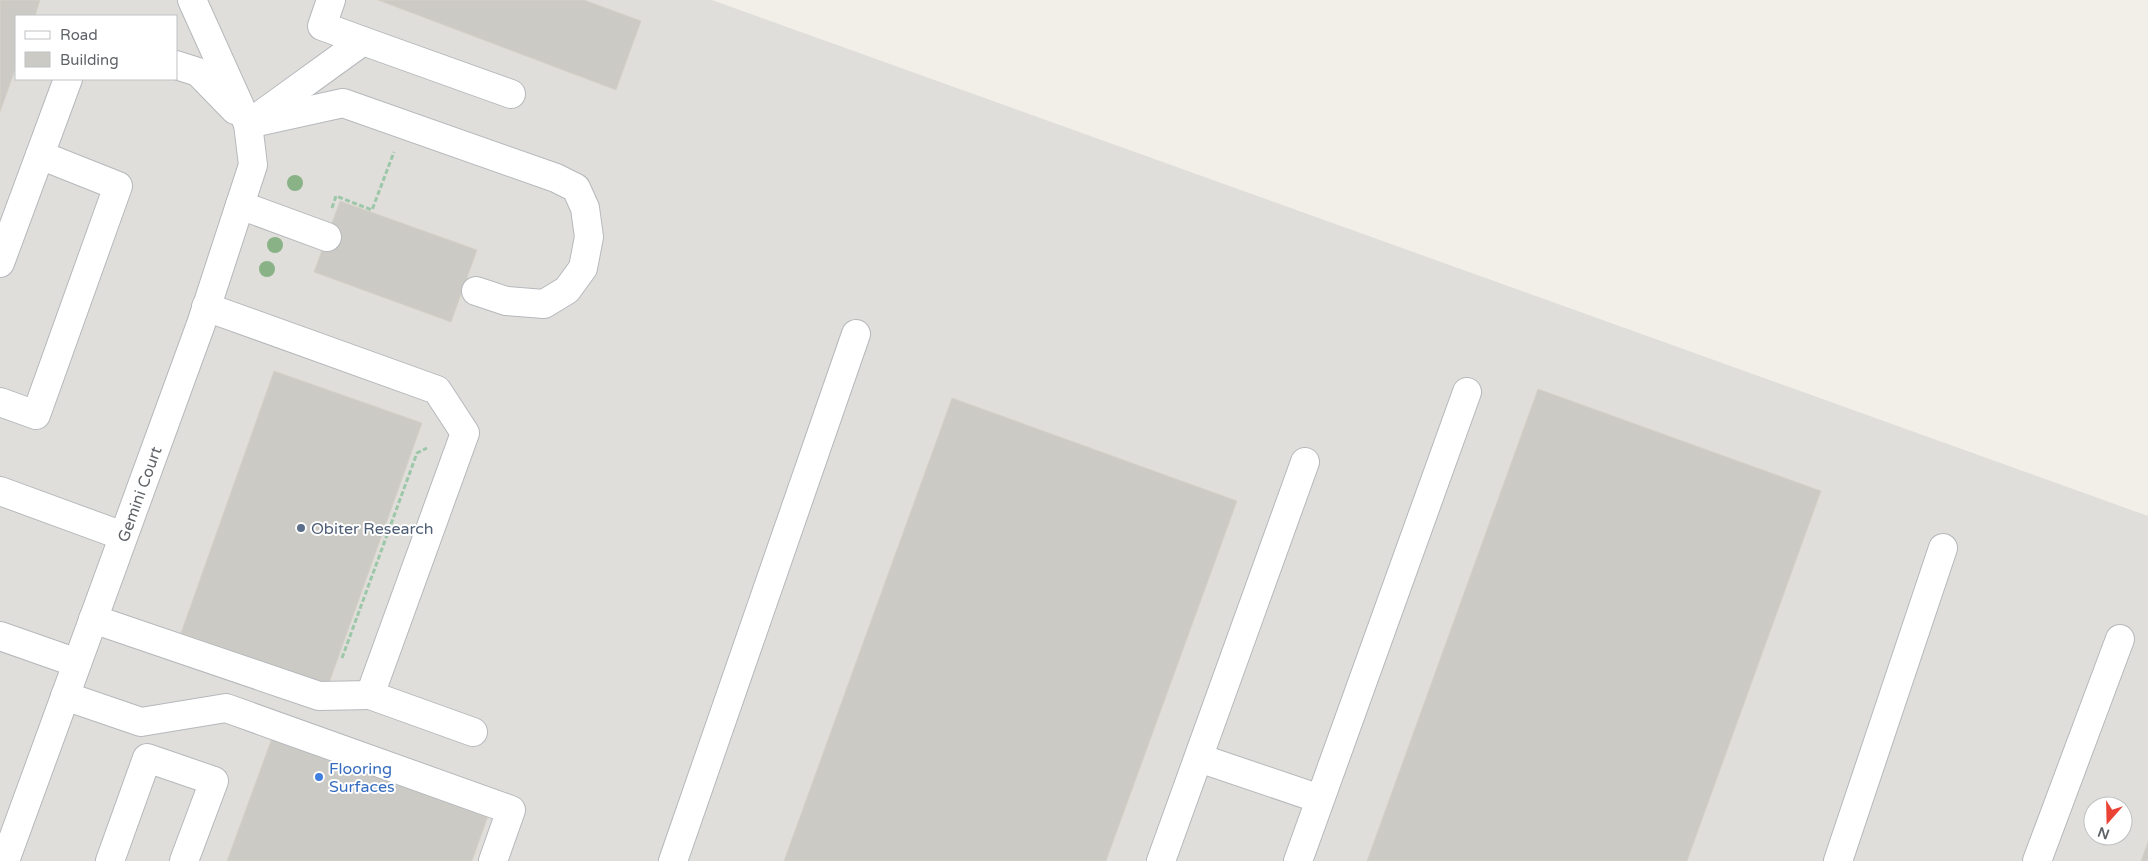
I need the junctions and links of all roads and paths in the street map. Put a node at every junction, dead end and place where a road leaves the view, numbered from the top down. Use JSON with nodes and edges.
{"nodes":[{"id":1,"x":192,"y":0,"type":"edge"},
{"id":2,"x":332,"y":0,"type":"edge"},
{"id":3,"x":363,"y":41,"type":"junction"},
{"id":4,"x":178,"y":66,"type":"edge"},
{"id":5,"x":68,"y":80,"type":"edge"},
{"id":6,"x":511,"y":94,"type":"dead end"},
{"id":7,"x":248,"y":124,"type":"junction"},
{"id":8,"x":403,"y":124,"type":"junction"},
{"id":9,"x":40,"y":156,"type":"junction"},
{"id":10,"x":240,"y":206,"type":"junction"},
{"id":11,"x":324,"y":236,"type":"joint"},
{"id":12,"x":0,"y":263,"type":"edge"},
{"id":13,"x":476,"y":291,"type":"dead end"},
{"id":14,"x":206,"y":307,"type":"junction"},
{"id":15,"x":856,"y":334,"type":"dead end"},
{"id":16,"x":1467,"y":392,"type":"dead end"},
{"id":17,"x":0,"y":402,"type":"edge"},
{"id":18,"x":465,"y":433,"type":"junction"},
{"id":19,"x":1305,"y":462,"type":"dead end"},
{"id":20,"x":0,"y":491,"type":"edge"},
{"id":21,"x":124,"y":536,"type":"junction"},
{"id":22,"x":1943,"y":548,"type":"dead end"},
{"id":23,"x":93,"y":619,"type":"junction"},
{"id":24,"x":0,"y":636,"type":"edge"},
{"id":25,"x":2120,"y":639,"type":"dead end"},
{"id":26,"x":342,"y":658,"type":"dead end"},
{"id":27,"x":77,"y":663,"type":"junction"},
{"id":28,"x":65,"y":696,"type":"junction"},
{"id":29,"x":370,"y":696,"type":"junction"},
{"id":30,"x":141,"y":722,"type":"junction"},
{"id":31,"x":473,"y":732,"type":"dead end"},
{"id":32,"x":147,"y":758,"type":"junction"},
{"id":33,"x":1199,"y":758,"type":"junction"},
{"id":34,"x":1320,"y":799,"type":"junction"},
{"id":35,"x":6,"y":861,"type":"edge"},
{"id":36,"x":110,"y":861,"type":"edge"},
{"id":37,"x":184,"y":861,"type":"edge"},
{"id":38,"x":494,"y":861,"type":"edge"},
{"id":39,"x":673,"y":861,"type":"edge"},
{"id":40,"x":1162,"y":861,"type":"edge"},
{"id":41,"x":1298,"y":861,"type":"edge"},
{"id":42,"x":1838,"y":861,"type":"edge"},
{"id":43,"x":2038,"y":861,"type":"edge"}],
"edges":[{"from":1,"to":7,"type":"street","name":"Gemini Court"},
{"from":2,"to":3,"type":"street"},
{"from":3,"to":6,"type":"street"},
{"from":3,"to":7,"type":"street"},
{"from":4,"to":7,"type":"street"},
{"from":5,"to":9,"type":"street"},
{"from":7,"to":8,"type":"street"},
{"from":7,"to":10,"type":"street","name":"Gemini Court"},
{"from":8,"to":11,"type":"path"},
{"from":8,"to":13,"type":"street"},
{"from":9,"to":12,"type":"street"},
{"from":9,"to":17,"type":"street"},
{"from":10,"to":11,"type":"street"},
{"from":10,"to":14,"type":"street","name":"Gemini Court"},
{"from":14,"to":18,"type":"street"},
{"from":14,"to":21,"type":"street","name":"Gemini Court"},
{"from":15,"to":39,"type":"street"},
{"from":16,"to":34,"type":"street"},
{"from":18,"to":26,"type":"path"},
{"from":18,"to":29,"type":"street"},
{"from":19,"to":33,"type":"street"},
{"from":20,"to":21,"type":"street"},
{"from":21,"to":23,"type":"street","name":"Gemini Court"},
{"from":22,"to":42,"type":"street"},
{"from":23,"to":27,"type":"street","name":"Gemini Court"},
{"from":23,"to":29,"type":"street"},
{"from":24,"to":27,"type":"street"},
{"from":25,"to":43,"type":"street"},
{"from":27,"to":28,"type":"street","name":"Gemini Court"},
{"from":28,"to":30,"type":"street"},
{"from":28,"to":35,"type":"street","name":"Gemini Court"},
{"from":29,"to":31,"type":"street"},
{"from":30,"to":32,"type":"street"},
{"from":30,"to":38,"type":"street"},
{"from":32,"to":36,"type":"street"},
{"from":32,"to":37,"type":"street"},
{"from":33,"to":34,"type":"street"},
{"from":33,"to":40,"type":"street"},
{"from":34,"to":41,"type":"street"}]}
